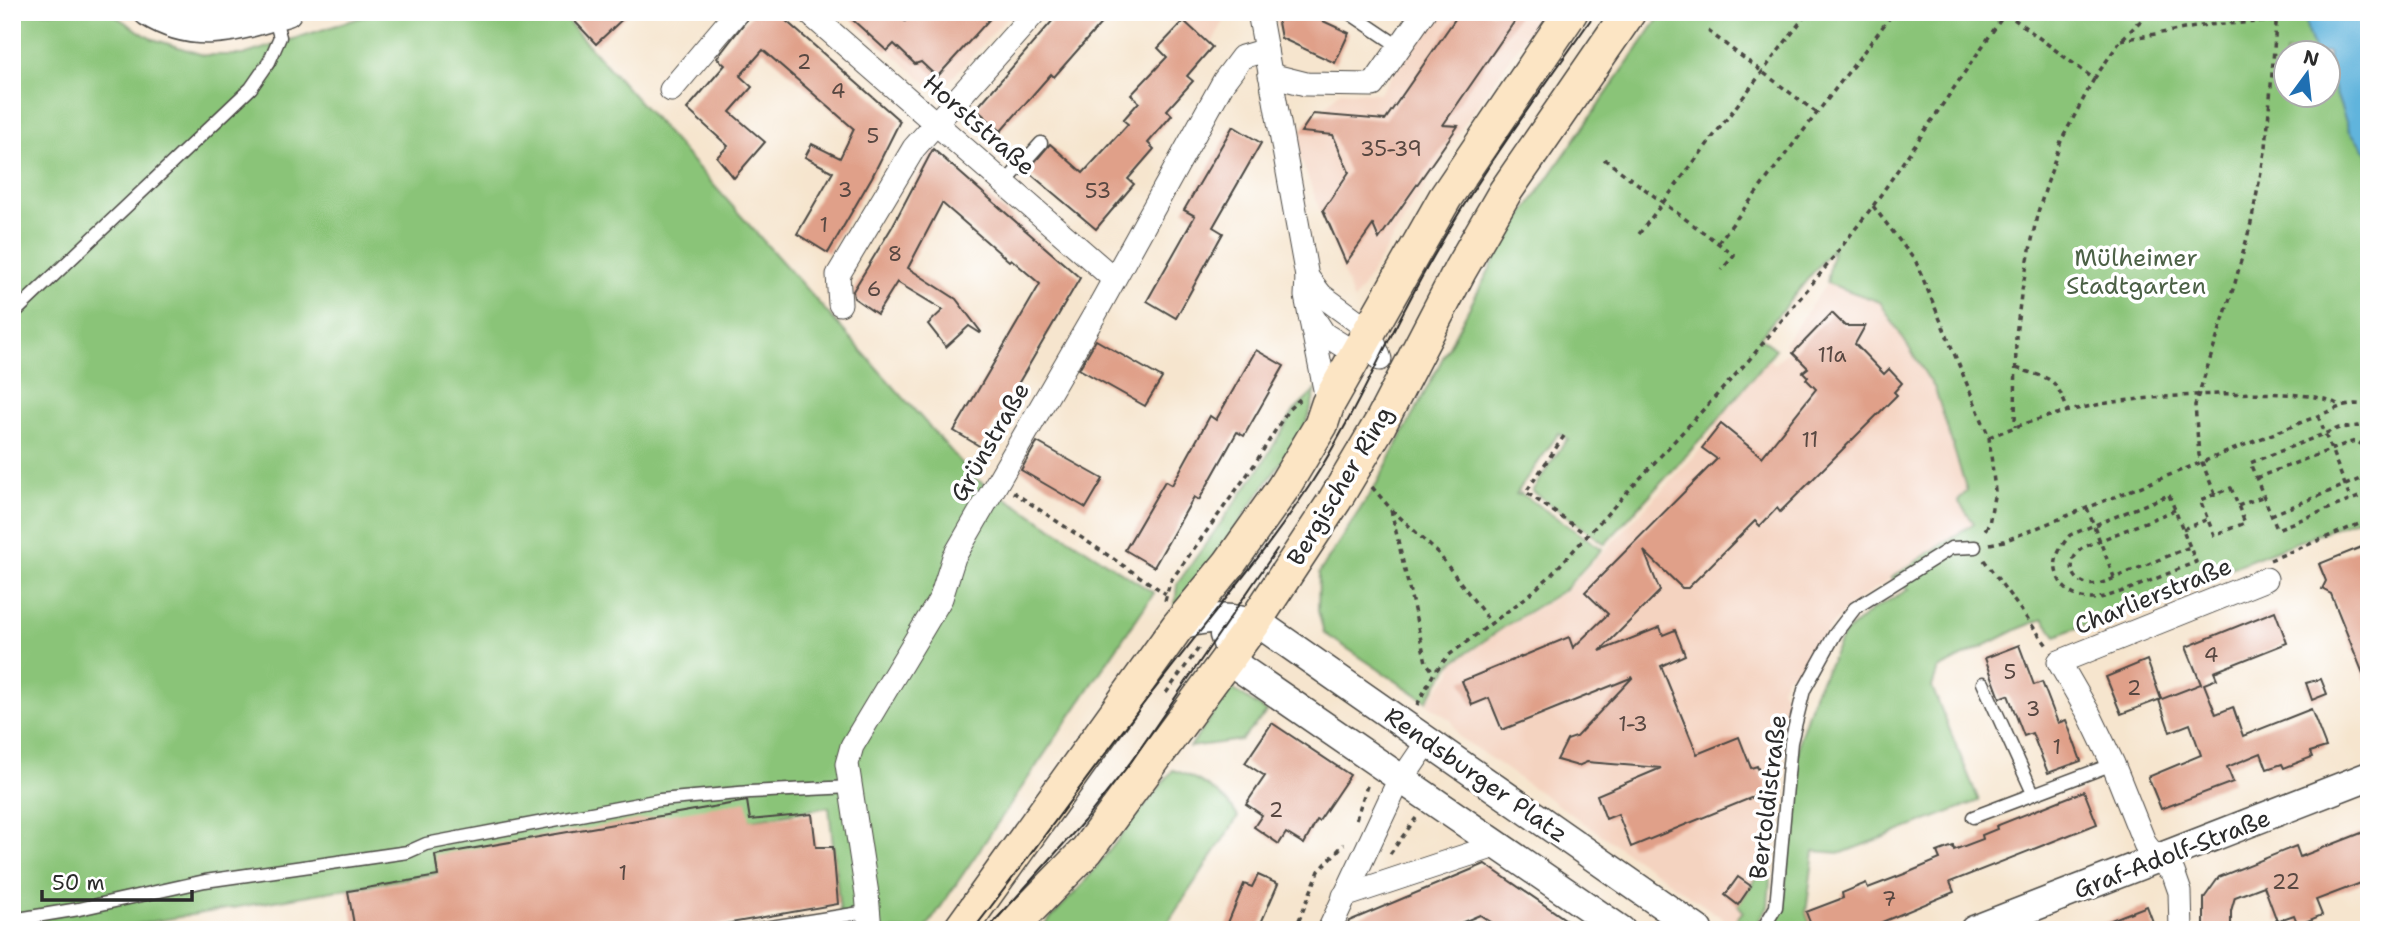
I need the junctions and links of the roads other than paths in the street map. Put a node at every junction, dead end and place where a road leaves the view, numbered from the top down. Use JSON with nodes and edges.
{"nodes":[{"id":1,"x":148,"y":12,"type":"edge"},
{"id":2,"x":737,"y":12,"type":"edge"},
{"id":3,"x":808,"y":12,"type":"edge"},
{"id":4,"x":1035,"y":12,"type":"edge"},
{"id":5,"x":1259,"y":12,"type":"edge"},
{"id":6,"x":1424,"y":12,"type":"edge"},
{"id":7,"x":1571,"y":12,"type":"edge"},
{"id":8,"x":1629,"y":12,"type":"edge"},
{"id":9,"x":1351,"y":13,"type":"edge"},
{"id":10,"x":281,"y":14,"type":"edge"},
{"id":11,"x":1400,"y":47,"type":"junction"},
{"id":12,"x":1266,"y":50,"type":"junction"},
{"id":13,"x":1270,"y":75,"type":"junction"},
{"id":14,"x":671,"y":90,"type":"dead end"},
{"id":15,"x":936,"y":122,"type":"junction"},
{"id":16,"x":1041,"y":143,"type":"dead end"},
{"id":17,"x":1006,"y":183,"type":"junction"},
{"id":18,"x":1307,"y":277,"type":"junction"},
{"id":19,"x":1114,"y":279,"type":"junction"},
{"id":20,"x":840,"y":304,"type":"dead end"},
{"id":21,"x":1309,"y":312,"type":"junction"},
{"id":22,"x":12,"y":315,"type":"edge"},
{"id":23,"x":1378,"y":354,"type":"junction"},
{"id":24,"x":1328,"y":404,"type":"junction"},
{"id":25,"x":1975,"y":547,"type":"road end"},
{"id":26,"x":1229,"y":564,"type":"junction"},
{"id":27,"x":2266,"y":579,"type":"road end"},
{"id":28,"x":1221,"y":619,"type":"junction"},
{"id":29,"x":1254,"y":623,"type":"junction"},
{"id":30,"x":1203,"y":642,"type":"junction"},
{"id":31,"x":1983,"y":682,"type":"dead end"},
{"id":32,"x":1428,"y":741,"type":"junction"},
{"id":33,"x":2113,"y":764,"type":"junction"},
{"id":34,"x":2369,"y":776,"type":"edge"},
{"id":35,"x":1401,"y":780,"type":"junction"},
{"id":36,"x":851,"y":787,"type":"junction"},
{"id":37,"x":2033,"y":793,"type":"junction"},
{"id":38,"x":1973,"y":817,"type":"dead end"},
{"id":39,"x":1498,"y":845,"type":"junction"},
{"id":40,"x":2157,"y":859,"type":"junction"},
{"id":41,"x":1344,"y":896,"type":"junction"},
{"id":42,"x":871,"y":915,"type":"edge"},
{"id":43,"x":12,"y":920,"type":"edge"},
{"id":44,"x":775,"y":928,"type":"edge"},
{"id":45,"x":752,"y":930,"type":"edge"},
{"id":46,"x":960,"y":930,"type":"edge"},
{"id":47,"x":1009,"y":930,"type":"edge"},
{"id":48,"x":1329,"y":930,"type":"edge"},
{"id":49,"x":1621,"y":930,"type":"edge"},
{"id":50,"x":1698,"y":930,"type":"edge"},
{"id":51,"x":1762,"y":930,"type":"edge"},
{"id":52,"x":1974,"y":930,"type":"edge"},
{"id":53,"x":2181,"y":930,"type":"edge"}],
"edges":[{"from":1,"to":10,"type":"street"},
{"from":2,"to":14,"type":"street"},
{"from":3,"to":15,"type":"street","name":"Horststraße"},
{"from":4,"to":15,"type":"street"},
{"from":5,"to":12,"type":"street"},
{"from":6,"to":11,"type":"street"},
{"from":7,"to":23,"type":"main road","name":"Bergischer Ring"},
{"from":8,"to":23,"type":"main road","name":"Bergischer Ring"},
{"from":9,"to":11,"type":"lane"},
{"from":10,"to":22,"type":"lane"},
{"from":11,"to":13,"type":"street"},
{"from":12,"to":13,"type":"street"},
{"from":12,"to":19,"type":"street","name":"Grünstraße"},
{"from":13,"to":18,"type":"street"},
{"from":15,"to":17,"type":"street","name":"Horststraße"},
{"from":15,"to":20,"type":"street"},
{"from":16,"to":17,"type":"lane"},
{"from":17,"to":19,"type":"street","name":"Horststraße"},
{"from":18,"to":21,"type":"street"},
{"from":18,"to":23,"type":"street"},
{"from":19,"to":36,"type":"street","name":"Grünstraße"},
{"from":21,"to":23,"type":"street"},
{"from":21,"to":24,"type":"street"},
{"from":23,"to":24,"type":"main road","name":"Bergischer Ring"},
{"from":23,"to":29,"type":"main road","name":"Bergischer Ring"},
{"from":24,"to":26,"type":"main road","name":"Bergischer Ring"},
{"from":25,"to":51,"type":"lane","name":"Bertoldistraße"},
{"from":26,"to":28,"type":"street"},
{"from":26,"to":30,"type":"main road","name":"Bergischer Ring"},
{"from":27,"to":33,"type":"street","name":"Charlierstraße"},
{"from":28,"to":29,"type":"street"},
{"from":28,"to":30,"type":"street"},
{"from":28,"to":30,"type":"street"},
{"from":29,"to":30,"type":"main road","name":"Bergischer Ring"},
{"from":29,"to":32,"type":"street","name":"Rendsburger Platz"},
{"from":30,"to":35,"type":"street","name":"Rendsburger Platz"},
{"from":30,"to":46,"type":"main road","name":"Bergischer Ring"},
{"from":30,"to":47,"type":"main road","name":"Bergischer Ring"},
{"from":31,"to":37,"type":"lane"},
{"from":32,"to":35,"type":"street"},
{"from":32,"to":50,"type":"street","name":"Rendsburger Platz"},
{"from":33,"to":37,"type":"lane"},
{"from":33,"to":40,"type":"street","name":"Charlierstraße"},
{"from":34,"to":40,"type":"street","name":"Graf-Adolf-Straße"},
{"from":35,"to":39,"type":"street","name":"Rendsburger Platz"},
{"from":35,"to":41,"type":"street"},
{"from":36,"to":42,"type":"street","name":"Grünstraße"},
{"from":36,"to":43,"type":"lane"},
{"from":37,"to":38,"type":"lane"},
{"from":39,"to":41,"type":"street"},
{"from":39,"to":49,"type":"street","name":"Rendsburger Platz"},
{"from":40,"to":52,"type":"street","name":"Graf-Adolf-Straße"},
{"from":40,"to":53,"type":"street","name":"Charlierstraße"},
{"from":41,"to":48,"type":"street"},
{"from":42,"to":44,"type":"lane"},
{"from":44,"to":45,"type":"lane"}]}
